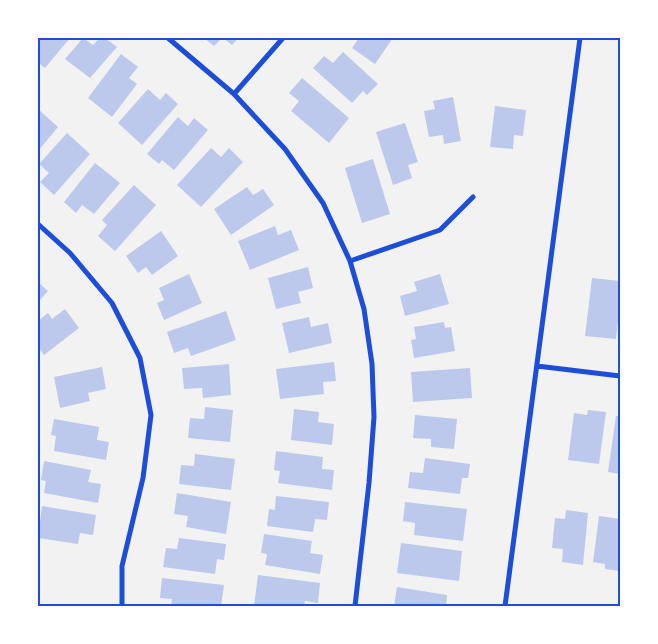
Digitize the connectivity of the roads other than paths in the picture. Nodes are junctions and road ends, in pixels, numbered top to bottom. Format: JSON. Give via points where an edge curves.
{"nodes":[{"id":1,"x":168,"y":38,"type":"edge"},
{"id":2,"x":283,"y":38,"type":"edge"},
{"id":3,"x":580,"y":38,"type":"edge"},
{"id":4,"x":234,"y":94,"type":"junction"},
{"id":5,"x":473,"y":197,"type":"dead end"},
{"id":6,"x":38,"y":224,"type":"edge"},
{"id":7,"x":350,"y":261,"type":"junction"},
{"id":8,"x":537,"y":366,"type":"junction"},
{"id":9,"x":620,"y":376,"type":"edge"},
{"id":10,"x":122,"y":606,"type":"edge"},
{"id":11,"x":355,"y":606,"type":"edge"},
{"id":12,"x":505,"y":606,"type":"edge"}],
"edges":[{"from":1,"to":4,"type":"street"},
{"from":2,"to":4,"type":"street"},
{"from":3,"to":8,"type":"street"},
{"from":4,"to":7,"type":"street","via":[[285,149],[323,203]]},
{"from":5,"to":7,"type":"street","via":[[440,230]]},
{"from":6,"to":10,"type":"street","via":[[70,253],[112,303],[140,358],[152,415],[143,478],[122,566]]},
{"from":7,"to":11,"type":"street","via":[[364,309],[372,364],[374,417],[370,483]]},
{"from":8,"to":9,"type":"street"},
{"from":8,"to":12,"type":"street"}]}
